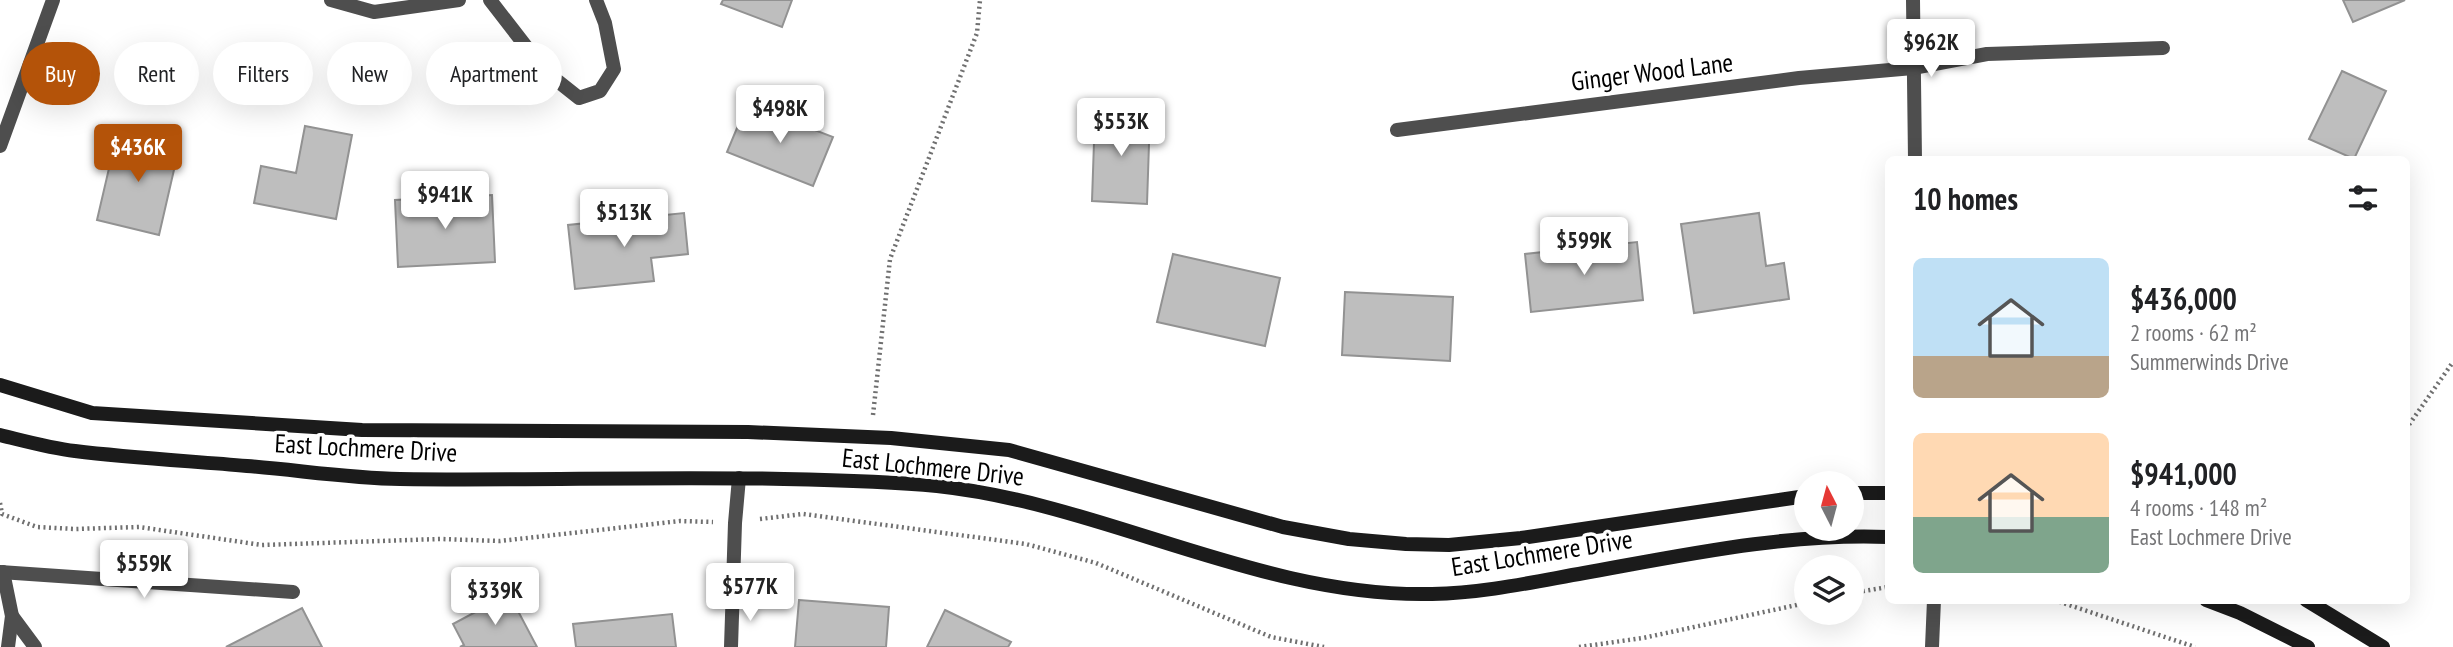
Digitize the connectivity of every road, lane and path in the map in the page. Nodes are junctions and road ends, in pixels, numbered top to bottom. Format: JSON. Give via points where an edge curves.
{"nodes":[{"id":1,"x":53,"y":0,"type":"edge"},
{"id":2,"x":331,"y":0,"type":"edge"},
{"id":3,"x":459,"y":0,"type":"edge"},
{"id":4,"x":490,"y":0,"type":"edge"},
{"id":5,"x":596,"y":0,"type":"edge"},
{"id":6,"x":980,"y":0,"type":"edge"},
{"id":7,"x":1913,"y":0,"type":"edge"},
{"id":8,"x":2163,"y":48,"type":"dead end"},
{"id":9,"x":1913,"y":68,"type":"junction"},
{"id":10,"x":1397,"y":130,"type":"dead end"},
{"id":11,"x":0,"y":146,"type":"edge"},
{"id":12,"x":1915,"y":156,"type":"edge"},
{"id":13,"x":2453,"y":362,"type":"edge"},
{"id":14,"x":0,"y":385,"type":"edge"},
{"id":15,"x":2410,"y":423,"type":"edge"},
{"id":16,"x":0,"y":435,"type":"edge"},
{"id":17,"x":871,"y":437,"type":"junction"},
{"id":18,"x":739,"y":478,"type":"junction"},
{"id":19,"x":1864,"y":493,"type":"edge"},
{"id":20,"x":1885,"y":493,"type":"edge"},
{"id":21,"x":1794,"y":498,"type":"edge"},
{"id":22,"x":0,"y":503,"type":"edge"},
{"id":23,"x":734,"y":523,"type":"junction"},
{"id":24,"x":1885,"y":537,"type":"edge"},
{"id":25,"x":1,"y":572,"type":"edge"},
{"id":26,"x":1885,"y":588,"type":"edge"},
{"id":27,"x":1864,"y":591,"type":"edge"},
{"id":28,"x":293,"y":592,"type":"dead end"},
{"id":29,"x":1934,"y":604,"type":"edge"},
{"id":30,"x":2066,"y":604,"type":"edge"},
{"id":31,"x":2216,"y":604,"type":"edge"},
{"id":32,"x":2313,"y":604,"type":"edge"},
{"id":33,"x":1794,"y":606,"type":"edge"},
{"id":34,"x":12,"y":616,"type":"junction"},
{"id":35,"x":8,"y":647,"type":"edge"},
{"id":36,"x":35,"y":647,"type":"edge"},
{"id":37,"x":731,"y":647,"type":"edge"},
{"id":38,"x":1324,"y":647,"type":"edge"},
{"id":39,"x":1579,"y":647,"type":"edge"},
{"id":40,"x":1932,"y":647,"type":"edge"},
{"id":41,"x":2195,"y":647,"type":"edge"},
{"id":42,"x":2308,"y":647,"type":"edge"},
{"id":43,"x":2383,"y":647,"type":"edge"}],
"edges":[{"from":1,"to":11,"type":"street"},
{"from":2,"to":3,"type":"street","via":[[374,12]]},
{"from":4,"to":5,"type":"street","via":[[545,71],[579,98],[600,91],[614,69]]},
{"from":6,"to":17,"type":"path","via":[[977,33],[890,259]]},
{"from":7,"to":9,"type":"street"},
{"from":8,"to":9,"type":"street","name":"Ginger Wood Lane","via":[[1987,54]]},
{"from":9,"to":10,"type":"street","name":"Ginger Wood Lane"},
{"from":9,"to":12,"type":"street"},
{"from":13,"to":15,"type":"path"},
{"from":14,"to":17,"type":"street","name":"East Lochmere Drive","via":[[92,413],[349,429]]},
{"from":16,"to":18,"type":"street","name":"East Lochmere Drive","via":[[70,451],[395,479]]},
{"from":17,"to":21,"type":"street","name":"East Lochmere Drive","via":[[1009,450],[1283,527],[1349,540],[1406,544],[1521,538]]},
{"from":18,"to":23,"type":"street"},
{"from":18,"to":24,"type":"street","name":"East Lochmere Drive","via":[[870,481],[996,494],[1236,565],[1374,593],[1487,591],[1778,541]]},
{"from":19,"to":20,"type":"street"},
{"from":22,"to":23,"type":"path","via":[[2,514],[37,527],[139,527],[262,545],[440,538],[500,541],[680,521]]},
{"from":23,"to":37,"type":"street"},
{"from":23,"to":38,"type":"path","via":[[803,514],[1026,544],[1096,563],[1271,637]]},
{"from":25,"to":28,"type":"street"},
{"from":25,"to":34,"type":"street"},
{"from":26,"to":27,"type":"path"},
{"from":29,"to":40,"type":"street"},
{"from":30,"to":41,"type":"path"},
{"from":31,"to":42,"type":"street"},
{"from":32,"to":43,"type":"street"},
{"from":33,"to":39,"type":"path","via":[[1643,639]]},
{"from":34,"to":35,"type":"street"},
{"from":34,"to":36,"type":"street"}]}
